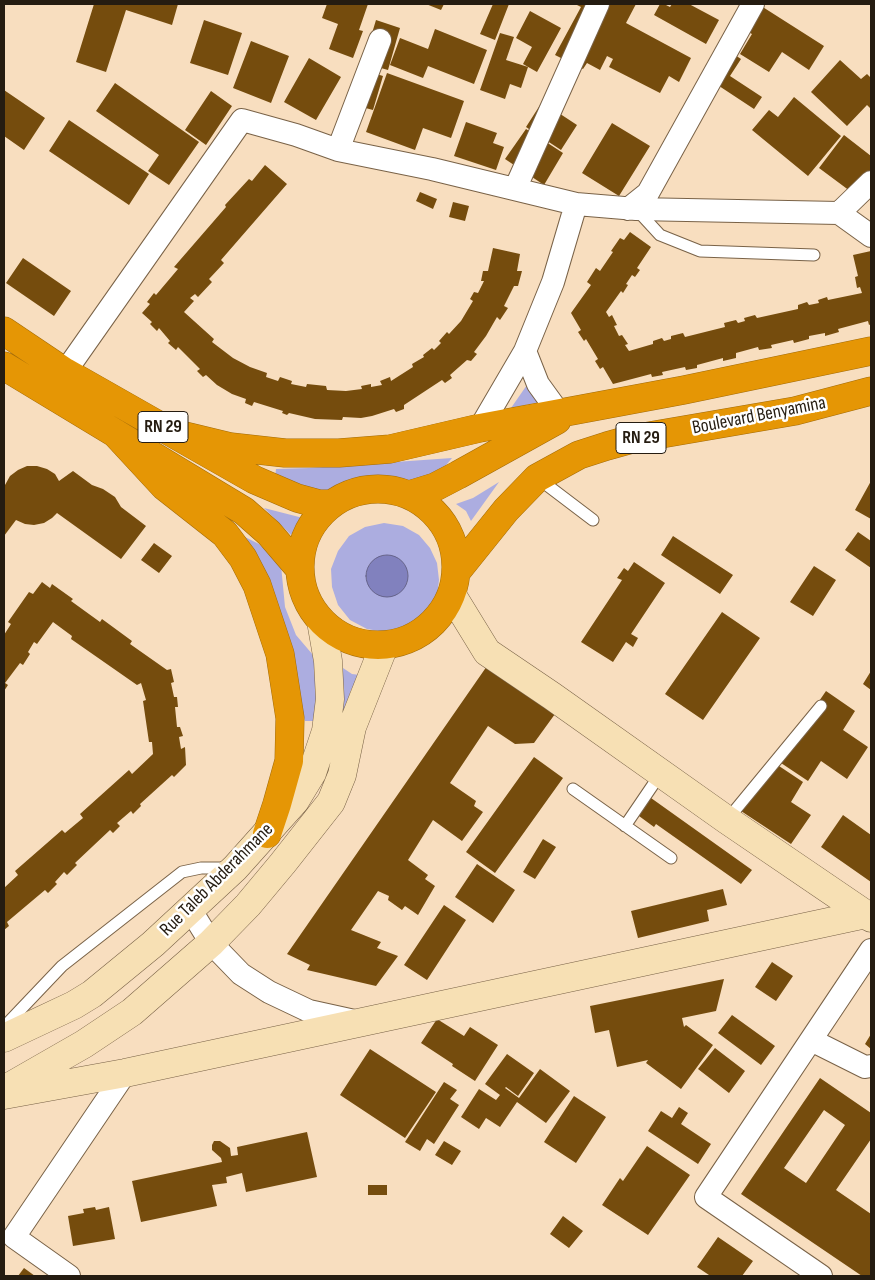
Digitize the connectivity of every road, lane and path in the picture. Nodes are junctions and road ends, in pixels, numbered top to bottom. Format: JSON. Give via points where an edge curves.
{"nodes":[{"id":1,"x":598,"y":4,"type":"edge"},
{"id":2,"x":753,"y":4,"type":"edge"},
{"id":3,"x":380,"y":40,"type":"dead end"},
{"id":4,"x":338,"y":150,"type":"junction"},
{"id":5,"x":871,"y":182,"type":"edge"},
{"id":6,"x":515,"y":189,"type":"junction"},
{"id":7,"x":576,"y":204,"type":"junction"},
{"id":8,"x":632,"y":209,"type":"junction"},
{"id":9,"x":839,"y":213,"type":"junction"},
{"id":10,"x":871,"y":236,"type":"edge"},
{"id":11,"x":814,"y":255,"type":"dead end"},
{"id":12,"x":4,"y":331,"type":"edge"},
{"id":13,"x":526,"y":351,"type":"junction"},
{"id":14,"x":871,"y":351,"type":"edge"},
{"id":15,"x":4,"y":366,"type":"edge"},
{"id":16,"x":65,"y":372,"type":"junction"},
{"id":17,"x":871,"y":391,"type":"edge"},
{"id":18,"x":567,"y":411,"type":"junction"},
{"id":19,"x":480,"y":428,"type":"junction"},
{"id":20,"x":115,"y":433,"type":"junction"},
{"id":21,"x":173,"y":433,"type":"junction"},
{"id":22,"x":537,"y":478,"type":"junction"},
{"id":23,"x":435,"y":487,"type":"junction"},
{"id":24,"x":409,"y":495,"type":"junction"},
{"id":25,"x":331,"y":504,"type":"junction"},
{"id":26,"x":593,"y":520,"type":"dead end"},
{"id":27,"x":299,"y":568,"type":"junction"},
{"id":28,"x":454,"y":583,"type":"junction"},
{"id":29,"x":321,"y":621,"type":"junction"},
{"id":30,"x":384,"y":646,"type":"junction"},
{"id":31,"x":821,"y":706,"type":"dead end"},
{"id":32,"x":661,"y":773,"type":"junction"},
{"id":33,"x":573,"y":789,"type":"dead end"},
{"id":34,"x":728,"y":820,"type":"junction"},
{"id":35,"x":625,"y":826,"type":"junction"},
{"id":36,"x":267,"y":834,"type":"junction"},
{"id":37,"x":671,"y":858,"type":"dead end"},
{"id":38,"x":235,"y":868,"type":"junction"},
{"id":39,"x":190,"y":909,"type":"junction"},
{"id":40,"x":869,"y":916,"type":"edge"},
{"id":41,"x":211,"y":943,"type":"junction"},
{"id":42,"x":871,"y":950,"type":"edge"},
{"id":43,"x":359,"y":1022,"type":"junction"},
{"id":44,"x":4,"y":1027,"type":"edge"},
{"id":45,"x":4,"y":1038,"type":"edge"},
{"id":46,"x":810,"y":1040,"type":"junction"},
{"id":47,"x":871,"y":1066,"type":"edge"},
{"id":48,"x":125,"y":1073,"type":"junction"},
{"id":49,"x":4,"y":1091,"type":"edge"},
{"id":50,"x":4,"y":1095,"type":"edge"},
{"id":51,"x":69,"y":1276,"type":"edge"},
{"id":52,"x":820,"y":1276,"type":"edge"}],
"edges":[{"from":1,"to":6,"type":"street"},
{"from":2,"to":8,"type":"street","via":[[648,193]]},
{"from":3,"to":4,"type":"street"},
{"from":4,"to":6,"type":"street"},
{"from":4,"to":16,"type":"street","via":[[242,120]]},
{"from":5,"to":9,"type":"street"},
{"from":6,"to":7,"type":"street"},
{"from":7,"to":8,"type":"street"},
{"from":7,"to":13,"type":"street","via":[[553,282]]},
{"from":8,"to":9,"type":"street"},
{"from":8,"to":11,"type":"lane","via":[[660,235],[700,251]]},
{"from":9,"to":10,"type":"street"},
{"from":12,"to":16,"type":"highway","number":"RN 29"},
{"from":13,"to":18,"type":"street","via":[[538,384]]},
{"from":13,"to":19,"type":"street"},
{"from":14,"to":18,"type":"highway","number":"RN 29"},
{"from":15,"to":20,"type":"highway","number":"RN 29"},
{"from":16,"to":21,"type":"highway","number":"RN 29"},
{"from":17,"to":22,"type":"highway","name":"Boulevard Benyamina","number":"RN 29","via":[[795,411],[632,439],[579,455]]},
{"from":18,"to":19,"type":"highway"},
{"from":18,"to":23,"type":"highway","number":"RN 29","via":[[484,462]]},
{"from":19,"to":21,"type":"highway","via":[[390,449],[339,454],[230,447]]},
{"from":19,"to":23,"type":"highway"},
{"from":20,"to":27,"type":"highway","number":"RN 29","via":[[244,511],[269,533]]},
{"from":20,"to":36,"type":"highway","via":[[164,486],[225,534],[257,585],[280,654],[290,718],[289,761]]},
{"from":21,"to":25,"type":"highway","number":"RN 29","via":[[276,490],[319,504]]},
{"from":22,"to":26,"type":"lane"},
{"from":22,"to":28,"type":"highway","name":"Boulevard Benyamina","number":"RN 29","via":[[506,510]]},
{"from":23,"to":24,"type":"highway","number":"RN 29"},
{"from":24,"to":25,"type":"highway","via":[[369,489],[349,494]]},
{"from":24,"to":28,"type":"highway","via":[[429,508],[444,526],[454,548]]},
{"from":25,"to":27,"type":"highway","via":[[307,532]]},
{"from":27,"to":29,"type":"highway","via":[[305,597]]},
{"from":28,"to":30,"type":"highway","via":[[441,615],[425,630],[406,641]]},
{"from":28,"to":32,"type":"street","via":[[486,652]]},
{"from":29,"to":30,"type":"highway","via":[[339,636],[361,644]]},
{"from":29,"to":36,"type":"street","name":"Rue Taleb Abderahmane","via":[[330,699],[326,731],[312,773],[295,801]]},
{"from":30,"to":41,"type":"street","name":"Rue Taleb Abderahmane","via":[[352,727],[342,776],[331,802],[283,863]]},
{"from":31,"to":34,"type":"lane"},
{"from":32,"to":34,"type":"street"},
{"from":32,"to":35,"type":"lane"},
{"from":33,"to":35,"type":"lane"},
{"from":34,"to":40,"type":"street"},
{"from":35,"to":37,"type":"lane"},
{"from":36,"to":38,"type":"street","name":"Rue Taleb Abderahmane"},
{"from":38,"to":39,"type":"street","name":"Rue Taleb Abderahmane"},
{"from":38,"to":44,"type":"lane","via":[[182,872],[62,966]]},
{"from":39,"to":41,"type":"street"},
{"from":39,"to":45,"type":"street","name":"Rue Taleb Abderahmane","via":[[92,994]]},
{"from":40,"to":43,"type":"street"},
{"from":41,"to":43,"type":"street","via":[[241,974],[269,992],[309,1011]]},
{"from":41,"to":49,"type":"street","name":"Rue Taleb Abderahmane","via":[[132,1012]]},
{"from":42,"to":46,"type":"street"},
{"from":43,"to":48,"type":"street"},
{"from":46,"to":47,"type":"street","via":[[865,1067]]},
{"from":46,"to":52,"type":"street","via":[[706,1197]]},
{"from":48,"to":50,"type":"street"},
{"from":48,"to":51,"type":"street","via":[[14,1237]]}]}
